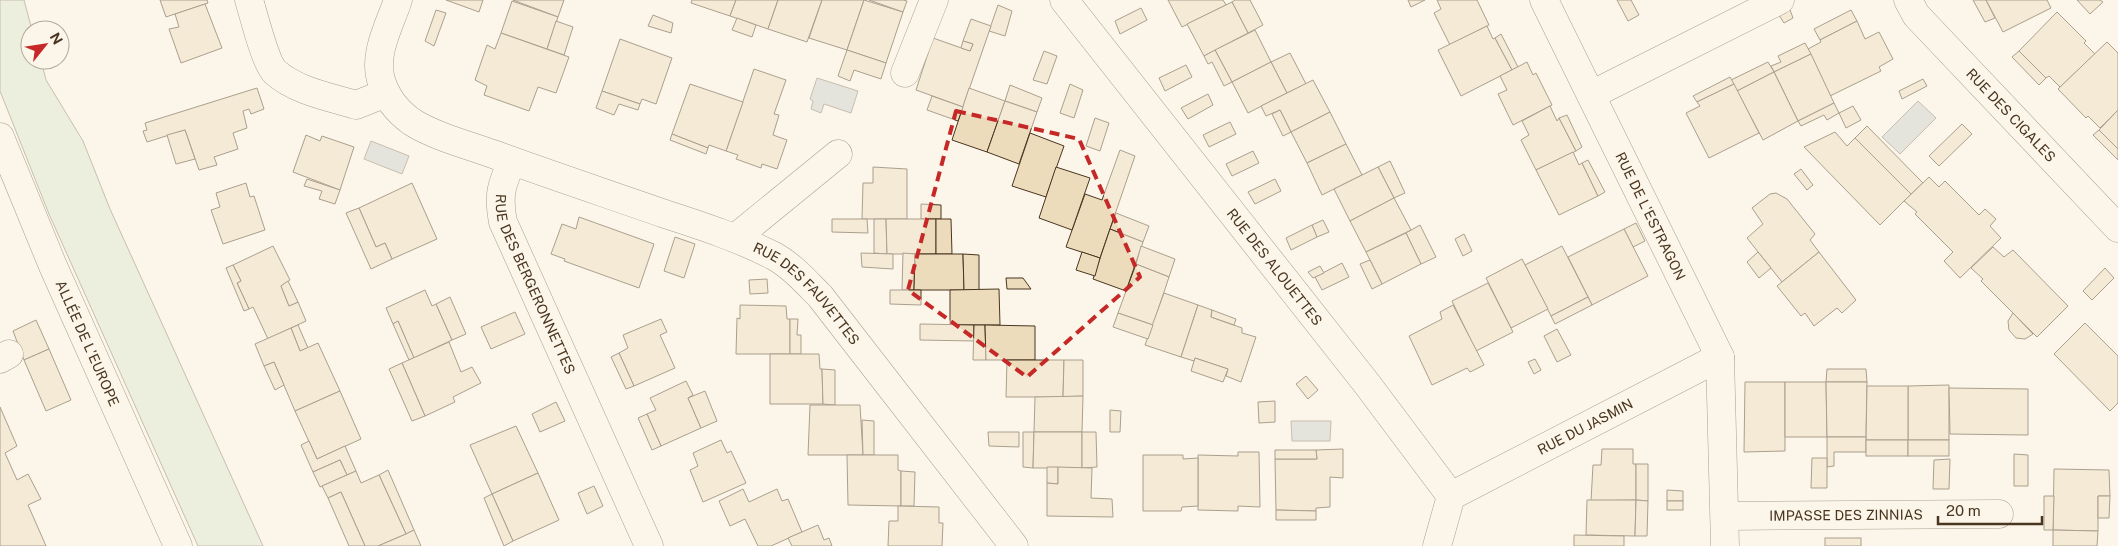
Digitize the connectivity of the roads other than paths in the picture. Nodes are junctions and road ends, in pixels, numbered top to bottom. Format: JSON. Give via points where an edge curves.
{"nodes":[{"id":1,"x":249,"y":0,"type":"edge"},
{"id":2,"x":398,"y":0,"type":"edge"},
{"id":3,"x":934,"y":0,"type":"edge"},
{"id":4,"x":1064,"y":0,"type":"edge"},
{"id":5,"x":1544,"y":0,"type":"edge"},
{"id":6,"x":1780,"y":0,"type":"edge"},
{"id":7,"x":1908,"y":0,"type":"edge"},
{"id":8,"x":905,"y":72,"type":"dead end"},
{"id":9,"x":386,"y":92,"type":"junction"},
{"id":10,"x":1591,"y":95,"type":"junction"},
{"id":11,"x":0,"y":137,"type":"edge"},
{"id":12,"x":838,"y":154,"type":"dead end"},
{"id":13,"x":512,"y":161,"type":"junction"},
{"id":14,"x":2118,"y":228,"type":"edge"},
{"id":15,"x":735,"y":238,"type":"junction"},
{"id":16,"x":1720,"y":357,"type":"junction"},
{"id":17,"x":1451,"y":496,"type":"junction"},
{"id":18,"x":1999,"y":514,"type":"dead end"},
{"id":19,"x":1725,"y":516,"type":"junction"},
{"id":20,"x":178,"y":546,"type":"edge"},
{"id":21,"x":649,"y":546,"type":"edge"},
{"id":22,"x":1014,"y":546,"type":"edge"},
{"id":23,"x":1437,"y":546,"type":"edge"},
{"id":24,"x":1725,"y":546,"type":"edge"}],
"edges":[{"from":1,"to":9,"type":"street","via":[[274,71],[297,86],[356,106]]},
{"from":2,"to":9,"type":"street","via":[[379,64]]},
{"from":3,"to":8,"type":"street"},
{"from":4,"to":17,"type":"street","name":"RUE DES ALOUETTES","via":[[1367,384]]},
{"from":5,"to":10,"type":"street","name":"RUE DE L'ESTRAGON"},
{"from":6,"to":10,"type":"street"},
{"from":7,"to":14,"type":"street","name":"RUE DES CIGALES","via":[[1916,15]]},
{"from":9,"to":13,"type":"street","via":[[393,104],[414,123]]},
{"from":10,"to":16,"type":"street","name":"RUE DE L'ESTRAGON"},
{"from":11,"to":20,"type":"street","name":"ALLÉE DE L'EUROPE","via":[[53,266]]},
{"from":12,"to":15,"type":"street"},
{"from":13,"to":15,"type":"street","name":"RUE DES FAUVETTES"},
{"from":13,"to":21,"type":"street","name":"RUE DES BERGERONNETTES","via":[[499,200],[502,222]]},
{"from":15,"to":22,"type":"street","name":"RUE DES FAUVETTES","via":[[776,257],[799,274],[820,296]]},
{"from":16,"to":17,"type":"street","name":"RUE DU JASMIN"},
{"from":16,"to":19,"type":"street","name":"RUE DE L'ESTRAGON"},
{"from":17,"to":23,"type":"street"},
{"from":18,"to":19,"type":"street","name":"IMPASSE DES ZINNIAS"},
{"from":19,"to":24,"type":"street","name":"RUE DE L'ESTRAGON"}]}
